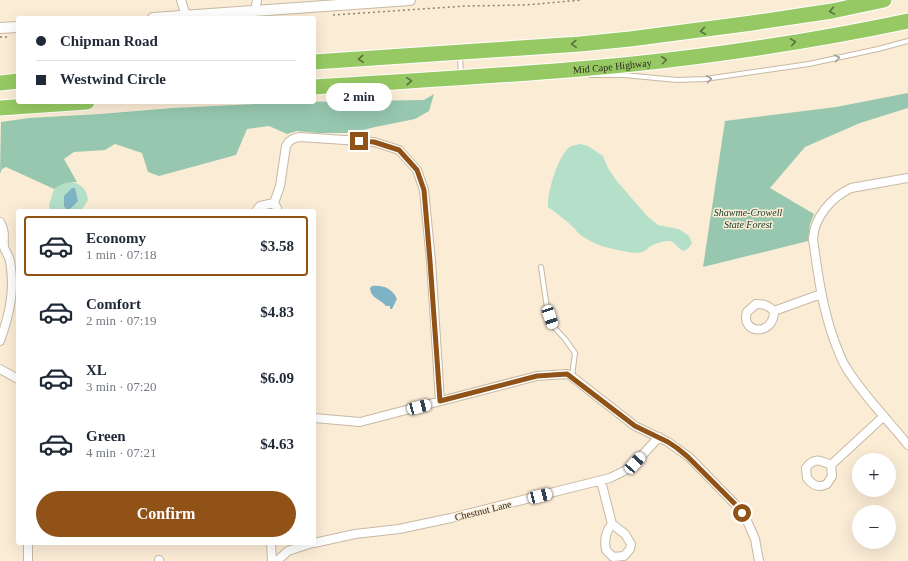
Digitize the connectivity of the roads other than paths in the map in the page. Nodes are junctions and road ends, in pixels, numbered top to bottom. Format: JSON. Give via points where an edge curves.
{"nodes":[{"id":1,"x":181,"y":0,"type":"edge"},
{"id":2,"x":257,"y":0,"type":"edge"},
{"id":3,"x":410,"y":0,"type":"edge"},
{"id":4,"x":884,"y":0,"type":"edge"},
{"id":5,"x":255,"y":11,"type":"junction"},
{"id":6,"x":186,"y":16,"type":"joint"},
{"id":7,"x":908,"y":21,"type":"edge"},
{"id":8,"x":16,"y":27,"type":"edge"},
{"id":9,"x":0,"y":28,"type":"edge"},
{"id":10,"x":908,"y":41,"type":"edge"},
{"id":11,"x":460,"y":52,"type":"junction"},
{"id":12,"x":316,"y":62,"type":"edge"},
{"id":13,"x":516,"y":74,"type":"junction"},
{"id":14,"x":564,"y":75,"type":"dead end"},
{"id":15,"x":586,"y":75,"type":"dead end"},
{"id":16,"x":461,"y":77,"type":"junction"},
{"id":17,"x":16,"y":81,"type":"edge"},
{"id":18,"x":0,"y":83,"type":"edge"},
{"id":19,"x":316,"y":87,"type":"edge"},
{"id":20,"x":58,"y":104,"type":"edge"},
{"id":21,"x":0,"y":108,"type":"edge"},
{"id":22,"x":908,"y":178,"type":"edge"},
{"id":23,"x":275,"y":207,"type":"edge"},
{"id":24,"x":258,"y":209,"type":"edge"},
{"id":25,"x":0,"y":222,"type":"edge"},
{"id":26,"x":2,"y":246,"type":"edge"},
{"id":27,"x":541,"y":267,"type":"dead end"},
{"id":28,"x":821,"y":294,"type":"junction"},
{"id":29,"x":774,"y":311,"type":"dead end"},
{"id":30,"x":0,"y":341,"type":"edge"},
{"id":31,"x":0,"y":369,"type":"edge"},
{"id":32,"x":572,"y":376,"type":"junction"},
{"id":33,"x":16,"y":378,"type":"edge"},
{"id":34,"x":440,"y":401,"type":"junction"},
{"id":35,"x":884,"y":416,"type":"junction"},
{"id":36,"x":316,"y":418,"type":"edge"},
{"id":37,"x":659,"y":437,"type":"junction"},
{"id":38,"x":908,"y":445,"type":"edge"},
{"id":39,"x":831,"y":465,"type":"dead end"},
{"id":40,"x":601,"y":481,"type":"junction"},
{"id":41,"x":612,"y":524,"type":"dead end"},
{"id":42,"x":316,"y":542,"type":"edge"},
{"id":43,"x":28,"y":545,"type":"edge"},
{"id":44,"x":271,"y":545,"type":"edge"},
{"id":45,"x":307,"y":545,"type":"edge"},
{"id":46,"x":28,"y":561,"type":"edge"},
{"id":47,"x":272,"y":561,"type":"edge"},
{"id":48,"x":277,"y":561,"type":"edge"},
{"id":49,"x":759,"y":561,"type":"edge"}],
"edges":[{"from":1,"to":6,"type":"street"},
{"from":2,"to":5,"type":"street"},
{"from":3,"to":5,"type":"street"},
{"from":4,"to":11,"type":"highway","one_way":true,"via":[[832,11],[702,31],[587,43]]},
{"from":5,"to":6,"type":"street"},
{"from":13,"to":7,"type":"highway","name":"Mid Cape Highway","one_way":true,"via":[[726,53]]},
{"from":8,"to":9,"type":"street"},
{"from":15,"to":10,"type":"lane","one_way":true,"via":[[705,79],[809,64]]},
{"from":11,"to":12,"type":"highway","one_way":true},
{"from":11,"to":16,"type":"lane"},
{"from":13,"to":14,"type":"lane"},
{"from":13,"to":16,"type":"highway","name":"Mid Cape Highway"},
{"from":19,"to":16,"type":"highway","name":"Mid Cape Highway","one_way":true},
{"from":17,"to":18,"type":"highway"},
{"from":20,"to":21,"type":"highway"},
{"from":22,"to":28,"type":"street","via":[[852,188],[827,206],[817,221],[813,239]]},
{"from":23,"to":24,"type":"street","via":[[260,206]]},
{"from":23,"to":34,"type":"street","via":[[286,146],[293,138],[300,136],[374,142],[399,150],[417,170],[424,190]]},
{"from":25,"to":26,"type":"street","via":[[5,236]]},
{"from":26,"to":30,"type":"street","via":[[10,258],[12,290],[10,309]]},
{"from":27,"to":32,"type":"lane","via":[[552,325],[575,353]]},
{"from":28,"to":29,"type":"street"},
{"from":28,"to":35,"type":"street","via":[[828,324],[846,367]]},
{"from":31,"to":33,"type":"street"},
{"from":32,"to":34,"type":"street","via":[[537,376]]},
{"from":32,"to":37,"type":"street","via":[[635,426]]},
{"from":34,"to":36,"type":"street","via":[[360,422]]},
{"from":35,"to":38,"type":"street"},
{"from":35,"to":39,"type":"street"},
{"from":37,"to":40,"type":"street","name":"Chestnut Lane","via":[[635,463]]},
{"from":37,"to":49,"type":"street","via":[[688,457],[735,504],[755,539]]},
{"from":40,"to":41,"type":"street"},
{"from":40,"to":42,"type":"street","name":"Chestnut Lane","via":[[451,518]]},
{"from":43,"to":46,"type":"street"},
{"from":44,"to":47,"type":"street"},
{"from":45,"to":48,"type":"street","name":"Chestnut Lane","via":[[288,551]]}]}
